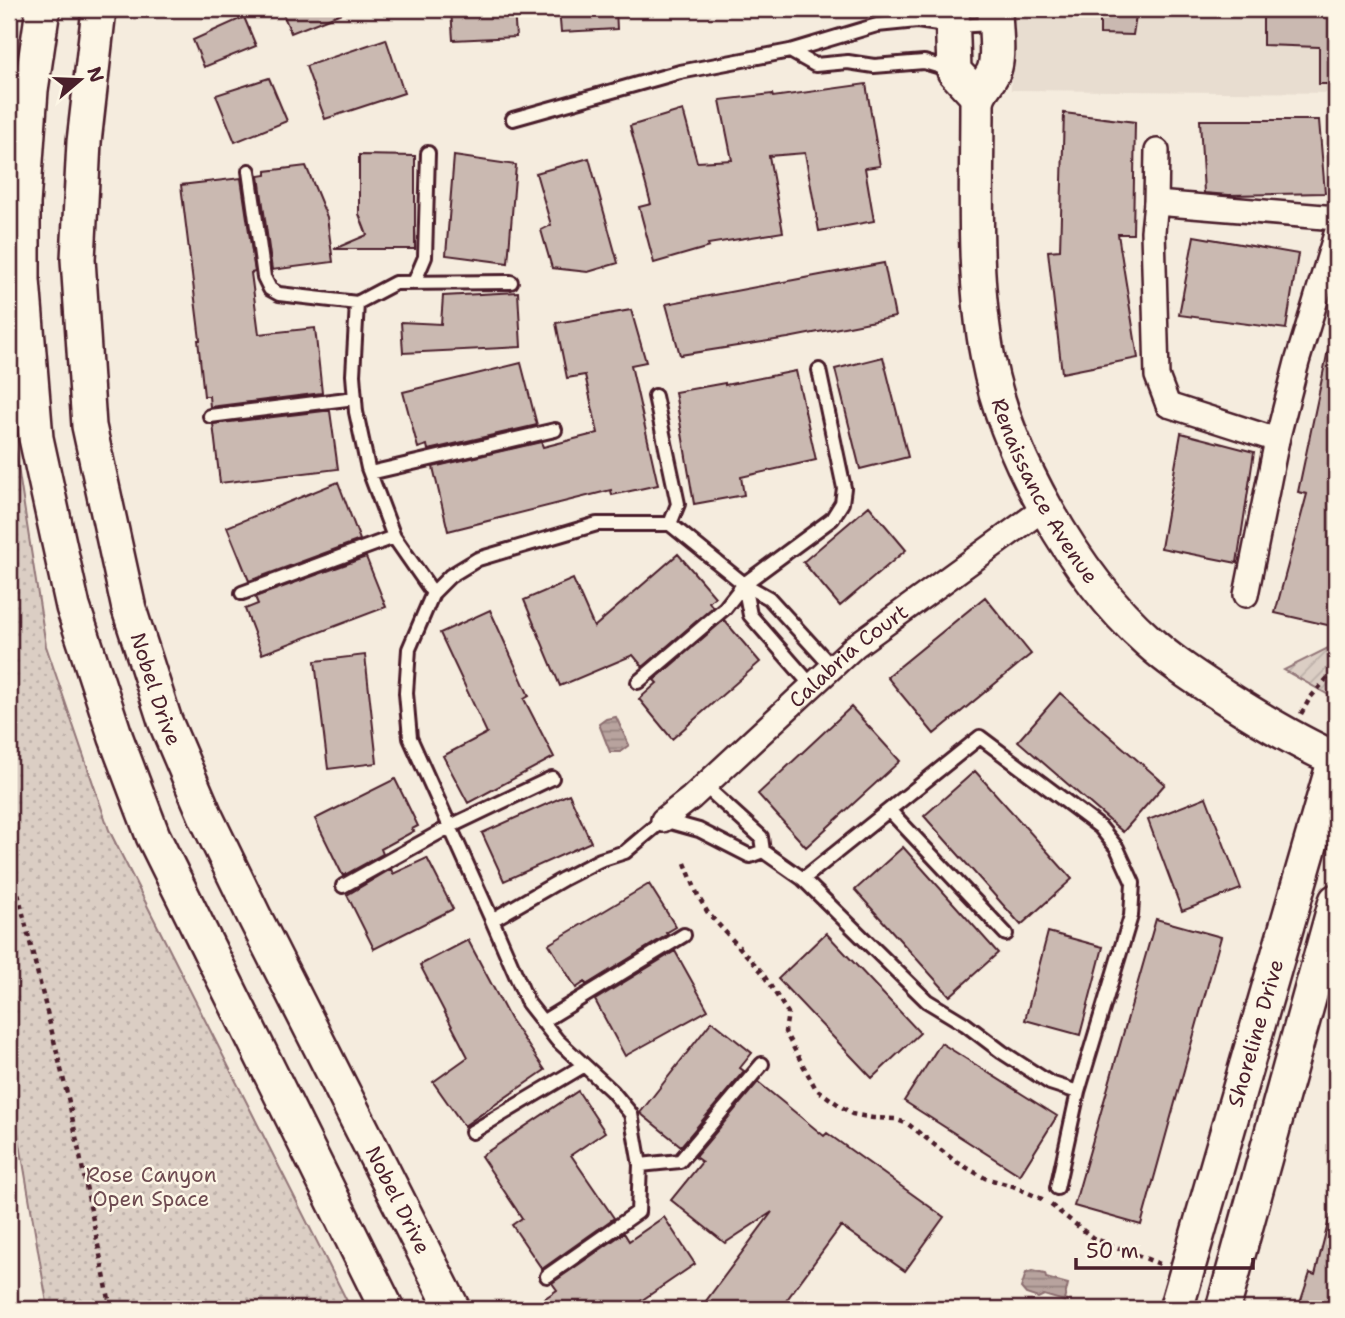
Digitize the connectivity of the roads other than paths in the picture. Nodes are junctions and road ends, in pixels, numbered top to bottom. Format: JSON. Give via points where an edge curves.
{"nodes":[{"id":1,"x":43,"y":9,"type":"edge"},
{"id":2,"x":99,"y":9,"type":"edge"},
{"id":3,"x":995,"y":16,"type":"edge"},
{"id":4,"x":953,"y":18,"type":"edge"},
{"id":5,"x":790,"y":51,"type":"junction"},
{"id":6,"x":975,"y":75,"type":"junction"},
{"id":7,"x":513,"y":119,"type":"dead end"},
{"id":8,"x":1157,"y":151,"type":"dead end"},
{"id":9,"x":429,"y":153,"type":"dead end"},
{"id":10,"x":249,"y":171,"type":"dead end"},
{"id":11,"x":1156,"y":204,"type":"junction"},
{"id":12,"x":1336,"y":218,"type":"edge"},
{"id":13,"x":1336,"y":234,"type":"edge"},
{"id":14,"x":511,"y":282,"type":"dead end"},
{"id":15,"x":414,"y":283,"type":"junction"},
{"id":16,"x":357,"y":303,"type":"junction"},
{"id":17,"x":819,"y":370,"type":"dead end"},
{"id":18,"x":655,"y":396,"type":"dead end"},
{"id":19,"x":355,"y":398,"type":"junction"},
{"id":20,"x":210,"y":416,"type":"dead end"},
{"id":21,"x":555,"y":430,"type":"dead end"},
{"id":22,"x":1277,"y":440,"type":"junction"},
{"id":23,"x":370,"y":473,"type":"junction"},
{"id":24,"x":1046,"y":507,"type":"junction"},
{"id":25,"x":670,"y":524,"type":"junction"},
{"id":26,"x":394,"y":537,"type":"junction"},
{"id":27,"x":744,"y":584,"type":"junction"},
{"id":28,"x":242,"y":593,"type":"dead end"},
{"id":29,"x":433,"y":593,"type":"junction"},
{"id":30,"x":1246,"y":595,"type":"dead end"},
{"id":31,"x":832,"y":667,"type":"junction"},
{"id":32,"x":638,"y":682,"type":"dead end"},
{"id":33,"x":812,"y":686,"type":"junction"},
{"id":34,"x":1336,"y":759,"type":"edge"},
{"id":35,"x":552,"y":778,"type":"dead end"},
{"id":36,"x":705,"y":786,"type":"junction"},
{"id":37,"x":889,"y":810,"type":"junction"},
{"id":38,"x":663,"y":820,"type":"junction"},
{"id":39,"x":452,"y":827,"type":"junction"},
{"id":40,"x":762,"y":851,"type":"junction"},
{"id":41,"x":803,"y":879,"type":"junction"},
{"id":42,"x":343,"y":886,"type":"dead end"},
{"id":43,"x":1336,"y":901,"type":"edge"},
{"id":44,"x":492,"y":920,"type":"junction"},
{"id":45,"x":1006,"y":934,"type":"dead end"},
{"id":46,"x":684,"y":935,"type":"dead end"},
{"id":47,"x":542,"y":1022,"type":"junction"},
{"id":48,"x":762,"y":1064,"type":"dead end"},
{"id":49,"x":583,"y":1066,"type":"junction"},
{"id":50,"x":1078,"y":1092,"type":"junction"},
{"id":51,"x":472,"y":1132,"type":"dead end"},
{"id":52,"x":640,"y":1165,"type":"junction"},
{"id":53,"x":1057,"y":1188,"type":"dead end"},
{"id":54,"x":547,"y":1276,"type":"dead end"},
{"id":55,"x":387,"y":1309,"type":"edge"},
{"id":56,"x":453,"y":1309,"type":"edge"},
{"id":57,"x":1176,"y":1309,"type":"edge"},
{"id":58,"x":1223,"y":1309,"type":"edge"}],
"edges":[{"from":1,"to":55,"type":"main road","via":[[31,90],[23,280],[36,438],[72,607],[153,836]]},
{"from":2,"to":56,"type":"main road","name":"Nobel Drive","via":[[84,142],[78,259],[89,426],[130,609],[166,721],[206,817]]},
{"from":3,"to":4,"type":"lane"},
{"from":3,"to":6,"type":"main road","name":"Renaissance Avenue"},
{"from":4,"to":5,"type":"lane","via":[[877,26]]},
{"from":4,"to":6,"type":"main road","name":"Renaissance Avenue"},
{"from":5,"to":6,"type":"lane","via":[[816,65],[924,62]]},
{"from":5,"to":7,"type":"lane","via":[[680,72]]},
{"from":6,"to":24,"type":"main road","name":"Renaissance Avenue","via":[[979,284],[988,358],[1000,408]]},
{"from":8,"to":11,"type":"street"},
{"from":9,"to":15,"type":"lane","via":[[425,257]]},
{"from":10,"to":16,"type":"lane","via":[[264,277],[270,289],[279,294]]},
{"from":11,"to":12,"type":"street"},
{"from":11,"to":22,"type":"street","via":[[1157,376],[1162,410]]},
{"from":13,"to":22,"type":"street"},
{"from":14,"to":15,"type":"lane"},
{"from":15,"to":16,"type":"lane","via":[[396,283]]},
{"from":16,"to":19,"type":"lane"},
{"from":17,"to":27,"type":"lane","via":[[844,488],[842,503],[832,519]]},
{"from":18,"to":25,"type":"lane","via":[[678,504]]},
{"from":19,"to":20,"type":"lane"},
{"from":19,"to":23,"type":"lane"},
{"from":21,"to":23,"type":"lane"},
{"from":22,"to":30,"type":"street"},
{"from":23,"to":26,"type":"lane"},
{"from":24,"to":31,"type":"street","name":"Calabria Court"},
{"from":24,"to":34,"type":"main road","name":"Renaissance Avenue","via":[[1084,570],[1147,641],[1187,673],[1289,737]]},
{"from":25,"to":27,"type":"lane"},
{"from":25,"to":29,"type":"lane","via":[[597,524],[478,559]]},
{"from":26,"to":28,"type":"lane"},
{"from":26,"to":29,"type":"lane"},
{"from":27,"to":31,"type":"lane","via":[[769,598]]},
{"from":27,"to":32,"type":"lane","via":[[725,608]]},
{"from":27,"to":33,"type":"lane","via":[[750,615]]},
{"from":29,"to":39,"type":"lane","via":[[409,649],[406,693],[410,738]]},
{"from":31,"to":33,"type":"street","name":"Calabria Court"},
{"from":33,"to":36,"type":"street","name":"Calabria Court"},
{"from":34,"to":57,"type":"main road","name":"Shoreline Drive"},
{"from":35,"to":39,"type":"lane"},
{"from":36,"to":38,"type":"street","name":"Calabria Court"},
{"from":36,"to":40,"type":"lane","via":[[761,837]]},
{"from":37,"to":41,"type":"lane"},
{"from":37,"to":45,"type":"lane"},
{"from":37,"to":50,"type":"lane","via":[[980,737],[1100,827],[1117,848],[1133,883],[1131,916]]},
{"from":38,"to":40,"type":"lane","via":[[699,830],[750,856]]},
{"from":38,"to":44,"type":"lane","via":[[625,852],[600,860]]},
{"from":39,"to":42,"type":"lane"},
{"from":39,"to":44,"type":"lane"},
{"from":40,"to":41,"type":"lane"},
{"from":41,"to":50,"type":"lane","via":[[927,1001],[1050,1083]]},
{"from":43,"to":58,"type":"main road","name":"Shoreline Drive"},
{"from":44,"to":47,"type":"lane","via":[[528,1003]]},
{"from":46,"to":47,"type":"lane"},
{"from":47,"to":49,"type":"lane"},
{"from":48,"to":52,"type":"lane","via":[[680,1161]]},
{"from":49,"to":51,"type":"lane"},
{"from":49,"to":52,"type":"lane","via":[[631,1114]]},
{"from":50,"to":53,"type":"lane"},
{"from":52,"to":54,"type":"lane","via":[[638,1212]]}]}
